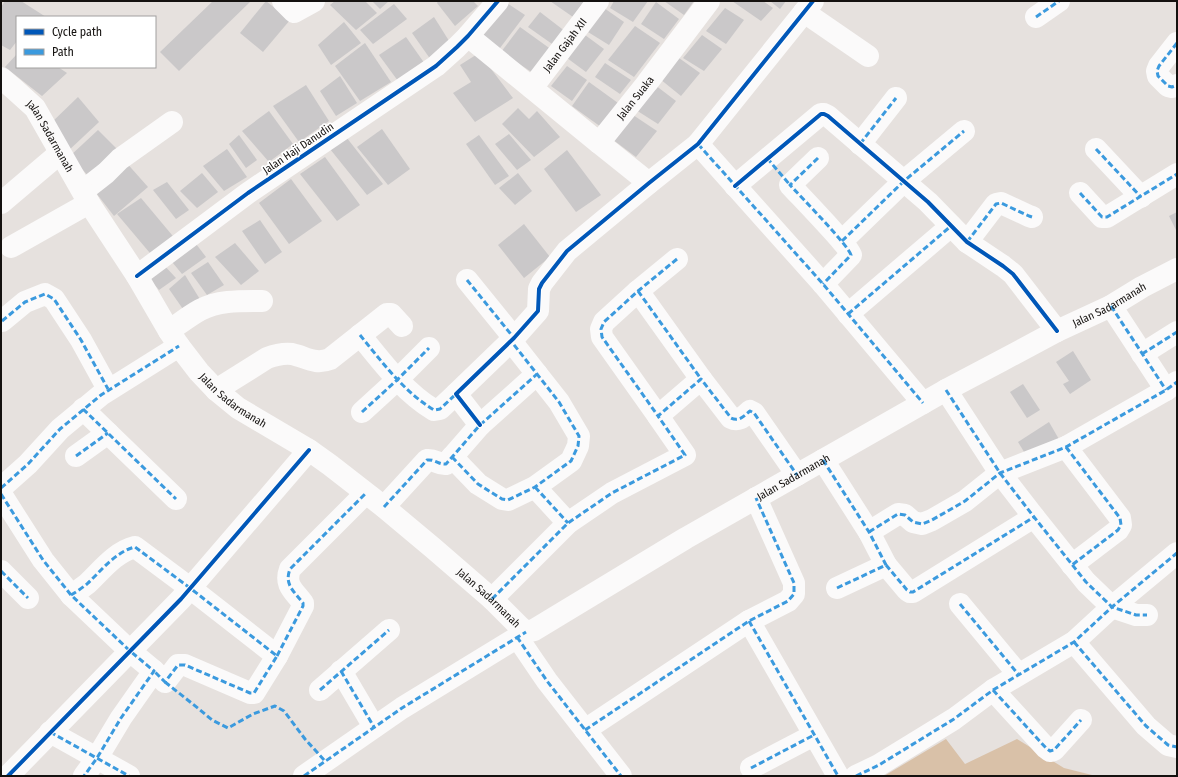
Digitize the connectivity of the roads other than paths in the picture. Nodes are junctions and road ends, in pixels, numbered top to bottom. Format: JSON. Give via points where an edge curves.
{"nodes":[{"id":1,"x":282,"y":1,"type":"edge"},
{"id":2,"x":314,"y":1,"type":"edge"},
{"id":3,"x":498,"y":1,"type":"edge"},
{"id":4,"x":598,"y":1,"type":"edge"},
{"id":5,"x":709,"y":1,"type":"edge"},
{"id":6,"x":1059,"y":1,"type":"edge"},
{"id":7,"x":809,"y":6,"type":"edge"},
{"id":8,"x":1036,"y":17,"type":"dead end"},
{"id":9,"x":468,"y":36,"type":"junction"},
{"id":10,"x":1177,"y":43,"type":"edge"},
{"id":11,"x":868,"y":56,"type":"dead end"},
{"id":12,"x":1,"y":78,"type":"edge"},
{"id":13,"x":1177,"y":85,"type":"edge"},
{"id":14,"x":532,"y":88,"type":"junction"},
{"id":15,"x":896,"y":98,"type":"dead end"},
{"id":16,"x":172,"y":122,"type":"dead end"},
{"id":17,"x":964,"y":131,"type":"dead end"},
{"id":18,"x":599,"y":143,"type":"junction"},
{"id":19,"x":698,"y":144,"type":"junction"},
{"id":20,"x":860,"y":144,"type":"junction"},
{"id":21,"x":1096,"y":149,"type":"dead end"},
{"id":22,"x":60,"y":153,"type":"junction"},
{"id":23,"x":767,"y":158,"type":"junction"},
{"id":24,"x":818,"y":158,"type":"dead end"},
{"id":25,"x":1177,"y":174,"type":"edge"},
{"id":26,"x":904,"y":181,"type":"junction"},
{"id":27,"x":649,"y":183,"type":"junction"},
{"id":28,"x":790,"y":185,"type":"junction"},
{"id":29,"x":735,"y":186,"type":"junction"},
{"id":30,"x":1080,"y":193,"type":"dead end"},
{"id":31,"x":86,"y":197,"type":"junction"},
{"id":32,"x":1141,"y":197,"type":"junction"},
{"id":33,"x":1,"y":204,"type":"edge"},
{"id":34,"x":1032,"y":217,"type":"dead end"},
{"id":35,"x":951,"y":226,"type":"junction"},
{"id":36,"x":842,"y":241,"type":"junction"},
{"id":37,"x":967,"y":242,"type":"junction"},
{"id":38,"x":11,"y":247,"type":"dead end"},
{"id":39,"x":676,"y":259,"type":"dead end"},
{"id":40,"x":1177,"y":269,"type":"edge"},
{"id":41,"x":137,"y":276,"type":"junction"},
{"id":42,"x":467,"y":280,"type":"dead end"},
{"id":43,"x":823,"y":284,"type":"junction"},
{"id":44,"x":638,"y":291,"type":"junction"},
{"id":45,"x":262,"y":301,"type":"dead end"},
{"id":46,"x":1110,"y":306,"type":"junction"},
{"id":47,"x":848,"y":314,"type":"junction"},
{"id":48,"x":2,"y":321,"type":"dead end"},
{"id":49,"x":402,"y":326,"type":"dead end"},
{"id":50,"x":1057,"y":331,"type":"junction"},
{"id":51,"x":1177,"y":332,"type":"edge"},
{"id":52,"x":360,"y":335,"type":"junction"},
{"id":53,"x":174,"y":338,"type":"junction"},
{"id":54,"x":513,"y":340,"type":"junction"},
{"id":55,"x":429,"y":348,"type":"dead end"},
{"id":56,"x":1142,"y":354,"type":"junction"},
{"id":57,"x":537,"y":374,"type":"junction"},
{"id":58,"x":397,"y":380,"type":"junction"},
{"id":59,"x":701,"y":380,"type":"junction"},
{"id":60,"x":1171,"y":386,"type":"edge"},
{"id":61,"x":108,"y":389,"type":"junction"},
{"id":62,"x":216,"y":390,"type":"junction"},
{"id":63,"x":946,"y":390,"type":"junction"},
{"id":64,"x":456,"y":394,"type":"junction"},
{"id":65,"x":923,"y":403,"type":"junction"},
{"id":66,"x":83,"y":409,"type":"junction"},
{"id":67,"x":362,"y":412,"type":"dead end"},
{"id":68,"x":658,"y":416,"type":"junction"},
{"id":69,"x":480,"y":425,"type":"junction"},
{"id":70,"x":108,"y":434,"type":"junction"},
{"id":71,"x":1066,"y":446,"type":"junction"},
{"id":72,"x":309,"y":450,"type":"junction"},
{"id":73,"x":76,"y":456,"type":"dead end"},
{"id":74,"x":452,"y":457,"type":"junction"},
{"id":75,"x":823,"y":460,"type":"junction"},
{"id":76,"x":1000,"y":472,"type":"junction"},
{"id":77,"x":797,"y":475,"type":"junction"},
{"id":78,"x":535,"y":487,"type":"junction"},
{"id":79,"x":1,"y":488,"type":"edge"},
{"id":80,"x":1,"y":494,"type":"edge"},
{"id":81,"x":365,"y":494,"type":"junction"},
{"id":82,"x":756,"y":498,"type":"junction"},
{"id":83,"x":176,"y":499,"type":"dead end"},
{"id":84,"x":384,"y":508,"type":"junction"},
{"id":85,"x":1034,"y":517,"type":"junction"},
{"id":86,"x":568,"y":523,"type":"junction"},
{"id":87,"x":868,"y":532,"type":"junction"},
{"id":88,"x":1177,"y":553,"type":"edge"},
{"id":89,"x":886,"y":564,"type":"junction"},
{"id":90,"x":1072,"y":565,"type":"junction"},
{"id":91,"x":1,"y":571,"type":"edge"},
{"id":92,"x":190,"y":588,"type":"junction"},
{"id":93,"x":837,"y":588,"type":"dead end"},
{"id":94,"x":71,"y":595,"type":"junction"},
{"id":95,"x":28,"y":598,"type":"dead end"},
{"id":96,"x":492,"y":599,"type":"junction"},
{"id":97,"x":960,"y":604,"type":"dead end"},
{"id":98,"x":1112,"y":607,"type":"junction"},
{"id":99,"x":1147,"y":615,"type":"dead end"},
{"id":100,"x":749,"y":621,"type":"junction"},
{"id":101,"x":389,"y":630,"type":"dead end"},
{"id":102,"x":522,"y":634,"type":"junction"},
{"id":103,"x":1074,"y":642,"type":"junction"},
{"id":104,"x":130,"y":651,"type":"junction"},
{"id":105,"x":277,"y":656,"type":"junction"},
{"id":106,"x":154,"y":671,"type":"junction"},
{"id":107,"x":341,"y":671,"type":"junction"},
{"id":108,"x":1018,"y":674,"type":"junction"},
{"id":109,"x":320,"y":690,"type":"dead end"},
{"id":110,"x":993,"y":690,"type":"junction"},
{"id":111,"x":1081,"y":720,"type":"dead end"},
{"id":112,"x":374,"y":727,"type":"junction"},
{"id":113,"x":585,"y":730,"type":"junction"},
{"id":114,"x":50,"y":732,"type":"junction"},
{"id":115,"x":814,"y":735,"type":"junction"},
{"id":116,"x":1177,"y":747,"type":"edge"},
{"id":117,"x":97,"y":758,"type":"junction"},
{"id":118,"x":751,"y":768,"type":"dead end"},
{"id":119,"x":620,"y":775,"type":"edge"},
{"id":120,"x":8,"y":776,"type":"edge"},
{"id":121,"x":84,"y":776,"type":"edge"},
{"id":122,"x":129,"y":776,"type":"edge"},
{"id":123,"x":304,"y":776,"type":"edge"},
{"id":124,"x":838,"y":776,"type":"edge"},
{"id":125,"x":856,"y":776,"type":"edge"}],
"edges":[{"from":1,"to":2,"type":"street","via":[[294,12]]},
{"from":3,"to":9,"type":"street","name":"Jalan Haji Danudin"},
{"from":4,"to":14,"type":"street","name":"Jalan Gajah XII"},
{"from":5,"to":18,"type":"street","name":"Jalan Suaka"},
{"from":6,"to":8,"type":"street"},
{"from":7,"to":11,"type":"street"},
{"from":7,"to":19,"type":"street"},
{"from":9,"to":14,"type":"street"},
{"from":9,"to":41,"type":"street","name":"Jalan Haji Danudin","via":[[436,66],[248,193]]},
{"from":10,"to":13,"type":"street","via":[[1157,71],[1158,76],[1168,86]]},
{"from":12,"to":22,"type":"street","name":"Jalan Sadarmanah","via":[[35,108]]},
{"from":14,"to":18,"type":"street"},
{"from":15,"to":20,"type":"street"},
{"from":16,"to":31,"type":"street","via":[[120,159]]},
{"from":17,"to":26,"type":"street"},
{"from":18,"to":27,"type":"street"},
{"from":19,"to":27,"type":"street"},
{"from":19,"to":29,"type":"street"},
{"from":20,"to":23,"type":"street","via":[[828,116],[821,114]]},
{"from":20,"to":26,"type":"street"},
{"from":21,"to":32,"type":"street"},
{"from":22,"to":31,"type":"street","name":"Jalan Sadarmanah"},
{"from":22,"to":33,"type":"street"},
{"from":23,"to":28,"type":"street"},
{"from":23,"to":29,"type":"street"},
{"from":24,"to":28,"type":"street"},
{"from":25,"to":32,"type":"street"},
{"from":26,"to":35,"type":"street"},
{"from":26,"to":36,"type":"street"},
{"from":27,"to":54,"type":"street","via":[[567,251],[539,289],[538,311]]},
{"from":28,"to":36,"type":"street"},
{"from":29,"to":43,"type":"street"},
{"from":30,"to":32,"type":"street","via":[[1105,218]]},
{"from":31,"to":38,"type":"street"},
{"from":31,"to":41,"type":"street","name":"Jalan Sadarmanah"},
{"from":34,"to":37,"type":"street","via":[[998,203]]},
{"from":35,"to":37,"type":"street"},
{"from":35,"to":47,"type":"street"},
{"from":36,"to":43,"type":"street","via":[[851,255]]},
{"from":37,"to":50,"type":"street","via":[[1013,274]]},
{"from":39,"to":44,"type":"street"},
{"from":40,"to":46,"type":"street","name":"Jalan Sadarmanah"},
{"from":41,"to":53,"type":"street","name":"Jalan Sadarmanah"},
{"from":42,"to":54,"type":"street"},
{"from":43,"to":47,"type":"street"},
{"from":44,"to":59,"type":"street"},
{"from":44,"to":68,"type":"street","via":[[604,322],[601,329],[602,337]]},
{"from":45,"to":53,"type":"street","via":[[237,300],[207,307],[200,310]]},
{"from":46,"to":50,"type":"street","name":"Jalan Sadarmanah"},
{"from":46,"to":56,"type":"street"},
{"from":47,"to":65,"type":"street"},
{"from":48,"to":61,"type":"street","via":[[25,302],[45,294],[54,299],[81,340]]},
{"from":49,"to":52,"type":"street","via":[[387,314]]},
{"from":50,"to":63,"type":"street","name":"Jalan Sadarmanah"},
{"from":51,"to":56,"type":"street"},
{"from":52,"to":58,"type":"street"},
{"from":52,"to":62,"type":"street","via":[[330,359],[322,362],[292,354],[275,354]]},
{"from":53,"to":61,"type":"street"},
{"from":53,"to":62,"type":"street","name":"Jalan Sadarmanah"},
{"from":54,"to":57,"type":"street"},
{"from":54,"to":64,"type":"street"},
{"from":55,"to":58,"type":"street"},
{"from":56,"to":60,"type":"street"},
{"from":57,"to":69,"type":"street"},
{"from":57,"to":78,"type":"street","via":[[559,402],[579,436],[578,446],[571,461]]},
{"from":58,"to":64,"type":"street","via":[[434,410],[440,409]]},
{"from":58,"to":67,"type":"street"},
{"from":59,"to":68,"type":"street"},
{"from":59,"to":77,"type":"street","via":[[734,420],[750,411],[754,412]]},
{"from":60,"to":71,"type":"street"},
{"from":61,"to":66,"type":"street"},
{"from":62,"to":72,"type":"street","name":"Jalan Sadarmanah","via":[[238,408]]},
{"from":63,"to":65,"type":"street","name":"Jalan Sadarmanah"},
{"from":63,"to":76,"type":"street"},
{"from":64,"to":69,"type":"street"},
{"from":65,"to":75,"type":"street","name":"Jalan Sadarmanah"},
{"from":66,"to":70,"type":"street"},
{"from":66,"to":79,"type":"street"},
{"from":68,"to":86,"type":"street","via":[[685,455],[612,493]]},
{"from":69,"to":74,"type":"street"},
{"from":70,"to":73,"type":"street"},
{"from":70,"to":83,"type":"street"},
{"from":71,"to":76,"type":"street"},
{"from":71,"to":90,"type":"street","via":[[1120,518],[1118,530]]},
{"from":72,"to":81,"type":"street","name":"Jalan Sadarmanah"},
{"from":72,"to":92,"type":"street"},
{"from":74,"to":78,"type":"street","via":[[478,484],[502,499],[508,500]]},
{"from":74,"to":84,"type":"street","via":[[442,465],[427,460]]},
{"from":75,"to":77,"type":"street","name":"Jalan Sadarmanah"},
{"from":75,"to":87,"type":"street"},
{"from":76,"to":85,"type":"street"},
{"from":76,"to":87,"type":"street","via":[[965,501],[932,520],[922,524],[898,514]]},
{"from":77,"to":82,"type":"street","name":"Jalan Sadarmanah"},
{"from":78,"to":86,"type":"street"},
{"from":80,"to":94,"type":"street","via":[[43,560]]},
{"from":81,"to":84,"type":"street","name":"Jalan Sadarmanah"},
{"from":81,"to":105,"type":"street","via":[[290,569],[287,576],[288,584],[303,606]]},
{"from":82,"to":100,"type":"street","via":[[794,583],[794,594],[788,601]]},
{"from":82,"to":102,"type":"street","name":"Jalan Sadarmanah","via":[[534,630]]},
{"from":84,"to":96,"type":"street","name":"Jalan Sadarmanah"},
{"from":85,"to":89,"type":"street","via":[[913,592],[907,590]]},
{"from":85,"to":90,"type":"street"},
{"from":86,"to":96,"type":"street"},
{"from":87,"to":89,"type":"street"},
{"from":88,"to":98,"type":"street"},
{"from":89,"to":93,"type":"street"},
{"from":90,"to":98,"type":"street"},
{"from":91,"to":95,"type":"street"},
{"from":92,"to":94,"type":"street","via":[[134,547],[120,553],[85,586]]},
{"from":92,"to":104,"type":"street"},
{"from":92,"to":105,"type":"street"},
{"from":94,"to":104,"type":"street"},
{"from":96,"to":102,"type":"street","name":"Jalan Sadarmanah","via":[[520,627]]},
{"from":97,"to":108,"type":"street"},
{"from":98,"to":99,"type":"street","via":[[1136,615]]},
{"from":98,"to":103,"type":"street"},
{"from":100,"to":113,"type":"street"},
{"from":100,"to":115,"type":"street"},
{"from":101,"to":107,"type":"street"},
{"from":102,"to":112,"type":"street"},
{"from":102,"to":113,"type":"street","via":[[547,681]]},
{"from":103,"to":108,"type":"street"},
{"from":103,"to":116,"type":"street","via":[[1146,726],[1168,745]]},
{"from":104,"to":106,"type":"street"},
{"from":104,"to":114,"type":"street"},
{"from":105,"to":106,"type":"street","via":[[254,693],[185,665],[178,665],[165,682]]},
{"from":106,"to":117,"type":"street"},
{"from":107,"to":109,"type":"street"},
{"from":107,"to":112,"type":"street"},
{"from":108,"to":110,"type":"street"},
{"from":110,"to":111,"type":"street","via":[[1050,751],[1054,750]]},
{"from":110,"to":125,"type":"street","via":[[954,719],[879,766]]},
{"from":112,"to":123,"type":"street"},
{"from":113,"to":119,"type":"street"},
{"from":114,"to":117,"type":"street"},
{"from":114,"to":120,"type":"street"},
{"from":115,"to":118,"type":"street"},
{"from":115,"to":124,"type":"street"},
{"from":117,"to":121,"type":"street"},
{"from":117,"to":122,"type":"street"}]}
